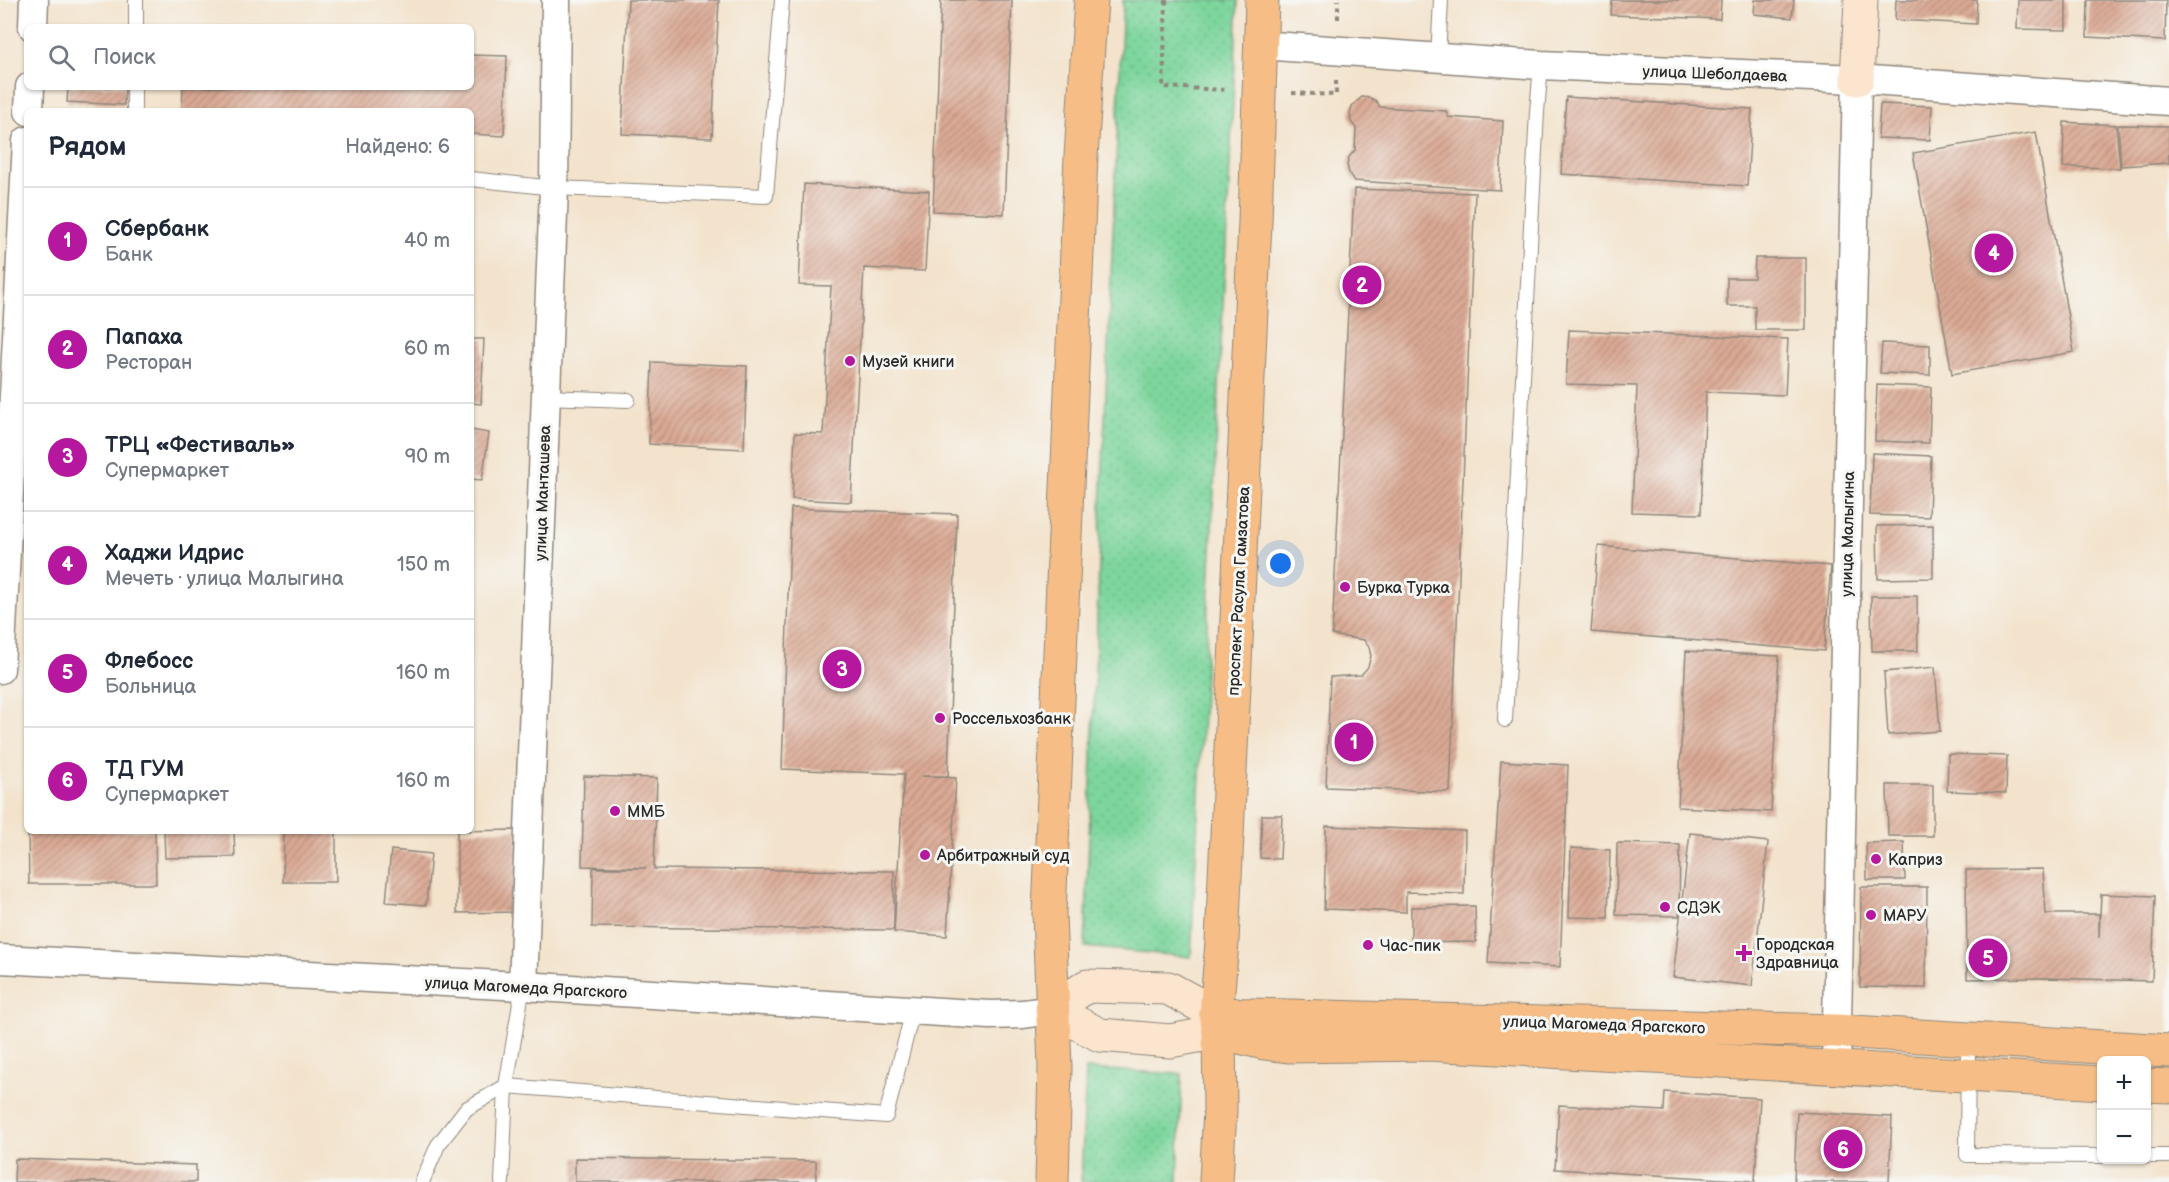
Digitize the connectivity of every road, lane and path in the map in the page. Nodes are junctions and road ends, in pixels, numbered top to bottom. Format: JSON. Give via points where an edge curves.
{"nodes":[{"id":1,"x":34,"y":0,"type":"edge"},
{"id":2,"x":136,"y":0,"type":"edge"},
{"id":3,"x":556,"y":0,"type":"edge"},
{"id":4,"x":782,"y":0,"type":"edge"},
{"id":5,"x":1091,"y":0,"type":"edge"},
{"id":6,"x":1166,"y":0,"type":"edge"},
{"id":7,"x":1262,"y":0,"type":"edge"},
{"id":8,"x":1441,"y":0,"type":"edge"},
{"id":9,"x":1861,"y":0,"type":"edge"},
{"id":10,"x":33,"y":24,"type":"edge"},
{"id":11,"x":136,"y":24,"type":"edge"},
{"id":12,"x":1260,"y":45,"type":"junction"},
{"id":13,"x":1438,"y":58,"type":"junction"},
{"id":14,"x":1541,"y":65,"type":"junction"},
{"id":15,"x":1857,"y":79,"type":"junction"},
{"id":16,"x":30,"y":90,"type":"edge"},
{"id":17,"x":134,"y":90,"type":"edge"},
{"id":18,"x":1259,"y":92,"type":"junction"},
{"id":19,"x":1336,"y":95,"type":"dead end"},
{"id":20,"x":2169,"y":101,"type":"edge"},
{"id":21,"x":28,"y":108,"type":"edge"},
{"id":22,"x":134,"y":108,"type":"edge"},
{"id":23,"x":474,"y":179,"type":"edge"},
{"id":24,"x":554,"y":188,"type":"junction"},
{"id":25,"x":24,"y":200,"type":"edge"},
{"id":26,"x":545,"y":397,"type":"junction"},
{"id":27,"x":628,"y":400,"type":"dead end"},
{"id":28,"x":0,"y":669,"type":"edge"},
{"id":29,"x":1505,"y":720,"type":"dead end"},
{"id":30,"x":0,"y":959,"type":"edge"},
{"id":31,"x":524,"y":986,"type":"junction"},
{"id":32,"x":913,"y":1010,"type":"junction"},
{"id":33,"x":1052,"y":1010,"type":"junction"},
{"id":34,"x":1217,"y":1023,"type":"junction"},
{"id":35,"x":1836,"y":1030,"type":"junction"},
{"id":36,"x":1968,"y":1038,"type":"junction"},
{"id":37,"x":2169,"y":1051,"type":"edge"},
{"id":38,"x":1836,"y":1069,"type":"junction"},
{"id":39,"x":1968,"y":1077,"type":"junction"},
{"id":40,"x":2097,"y":1083,"type":"edge"},
{"id":41,"x":2151,"y":1085,"type":"edge"},
{"id":42,"x":506,"y":1086,"type":"junction"},
{"id":43,"x":2169,"y":1086,"type":"edge"},
{"id":44,"x":2097,"y":1156,"type":"edge"},
{"id":45,"x":2151,"y":1156,"type":"edge"},
{"id":46,"x":2169,"y":1156,"type":"edge"},
{"id":47,"x":422,"y":1182,"type":"edge"},
{"id":48,"x":502,"y":1182,"type":"edge"},
{"id":49,"x":1052,"y":1182,"type":"edge"},
{"id":50,"x":1216,"y":1182,"type":"edge"}],
"edges":[{"from":1,"to":10,"type":"street"},
{"from":2,"to":11,"type":"lane"},
{"from":3,"to":24,"type":"street","name":"улица Манташева"},
{"from":4,"to":24,"type":"lane","via":[[766,196]]},
{"from":5,"to":33,"type":"main road","via":[[1049,914]]},
{"from":6,"to":18,"type":"path","via":[[1163,87]]},
{"from":7,"to":12,"type":"main road","name":"проспект Расула Гамзатова"},
{"from":8,"to":13,"type":"lane"},
{"from":9,"to":15,"type":"main road","name":"улица Малыгина"},
{"from":12,"to":13,"type":"street","name":"улица Шеболдаева"},
{"from":12,"to":18,"type":"main road","name":"проспект Расула Гамзатова"},
{"from":13,"to":14,"type":"street","name":"улица Шеболдаева"},
{"from":14,"to":15,"type":"street","name":"улица Шеболдаева"},
{"from":14,"to":29,"type":"lane"},
{"from":15,"to":20,"type":"street","name":"улица Шеболдаева"},
{"from":15,"to":35,"type":"street","name":"улица Малыгина"},
{"from":16,"to":21,"type":"street"},
{"from":17,"to":22,"type":"lane"},
{"from":18,"to":19,"type":"path"},
{"from":18,"to":34,"type":"main road","name":"проспект Расула Гамзатова"},
{"from":23,"to":24,"type":"lane"},
{"from":24,"to":26,"type":"street","name":"улица Манташева"},
{"from":25,"to":28,"type":"street"},
{"from":26,"to":27,"type":"lane"},
{"from":26,"to":31,"type":"street","name":"улица Манташева"},
{"from":30,"to":31,"type":"street","name":"улица Магомеда Ярагского"},
{"from":31,"to":32,"type":"street","name":"улица Магомеда Ярагского"},
{"from":31,"to":42,"type":"lane"},
{"from":32,"to":33,"type":"street","name":"улица Магомеда Ярагского","via":[[990,1015]]},
{"from":32,"to":42,"type":"lane","via":[[886,1116]]},
{"from":33,"to":34,"type":"main road","name":"улица Магомеда Ярагского","via":[[1100,1035],[1170,1041]]},
{"from":33,"to":34,"type":"main road","name":"улица Магомеда Ярагского","via":[[1087,986],[1168,988]]},
{"from":33,"to":49,"type":"main road"},
{"from":34,"to":35,"type":"main road","name":"улица Магомеда Ярагского"},
{"from":34,"to":38,"type":"main road","name":"улица Магомеда Ярагского","via":[[1264,1043],[1288,1046],[1428,1044]]},
{"from":34,"to":50,"type":"main road","name":"проспект Расула Гамзатова","via":[[1220,1110]]},
{"from":35,"to":36,"type":"main road","name":"улица Магомеда Ярагского"},
{"from":35,"to":38,"type":"street","name":"улица Малыгина"},
{"from":36,"to":37,"type":"main road","name":"улица Магомеда Ярагского"},
{"from":36,"to":39,"type":"lane"},
{"from":38,"to":39,"type":"main road","name":"улица Магомеда Ярагского"},
{"from":39,"to":40,"type":"main road","name":"улица Магомеда Ярагского"},
{"from":39,"to":44,"type":"lane","via":[[1967,1155]]},
{"from":41,"to":43,"type":"main road"},
{"from":42,"to":47,"type":"lane","via":[[466,1109],[438,1145]]},
{"from":42,"to":48,"type":"lane"},
{"from":45,"to":46,"type":"lane"}]}
